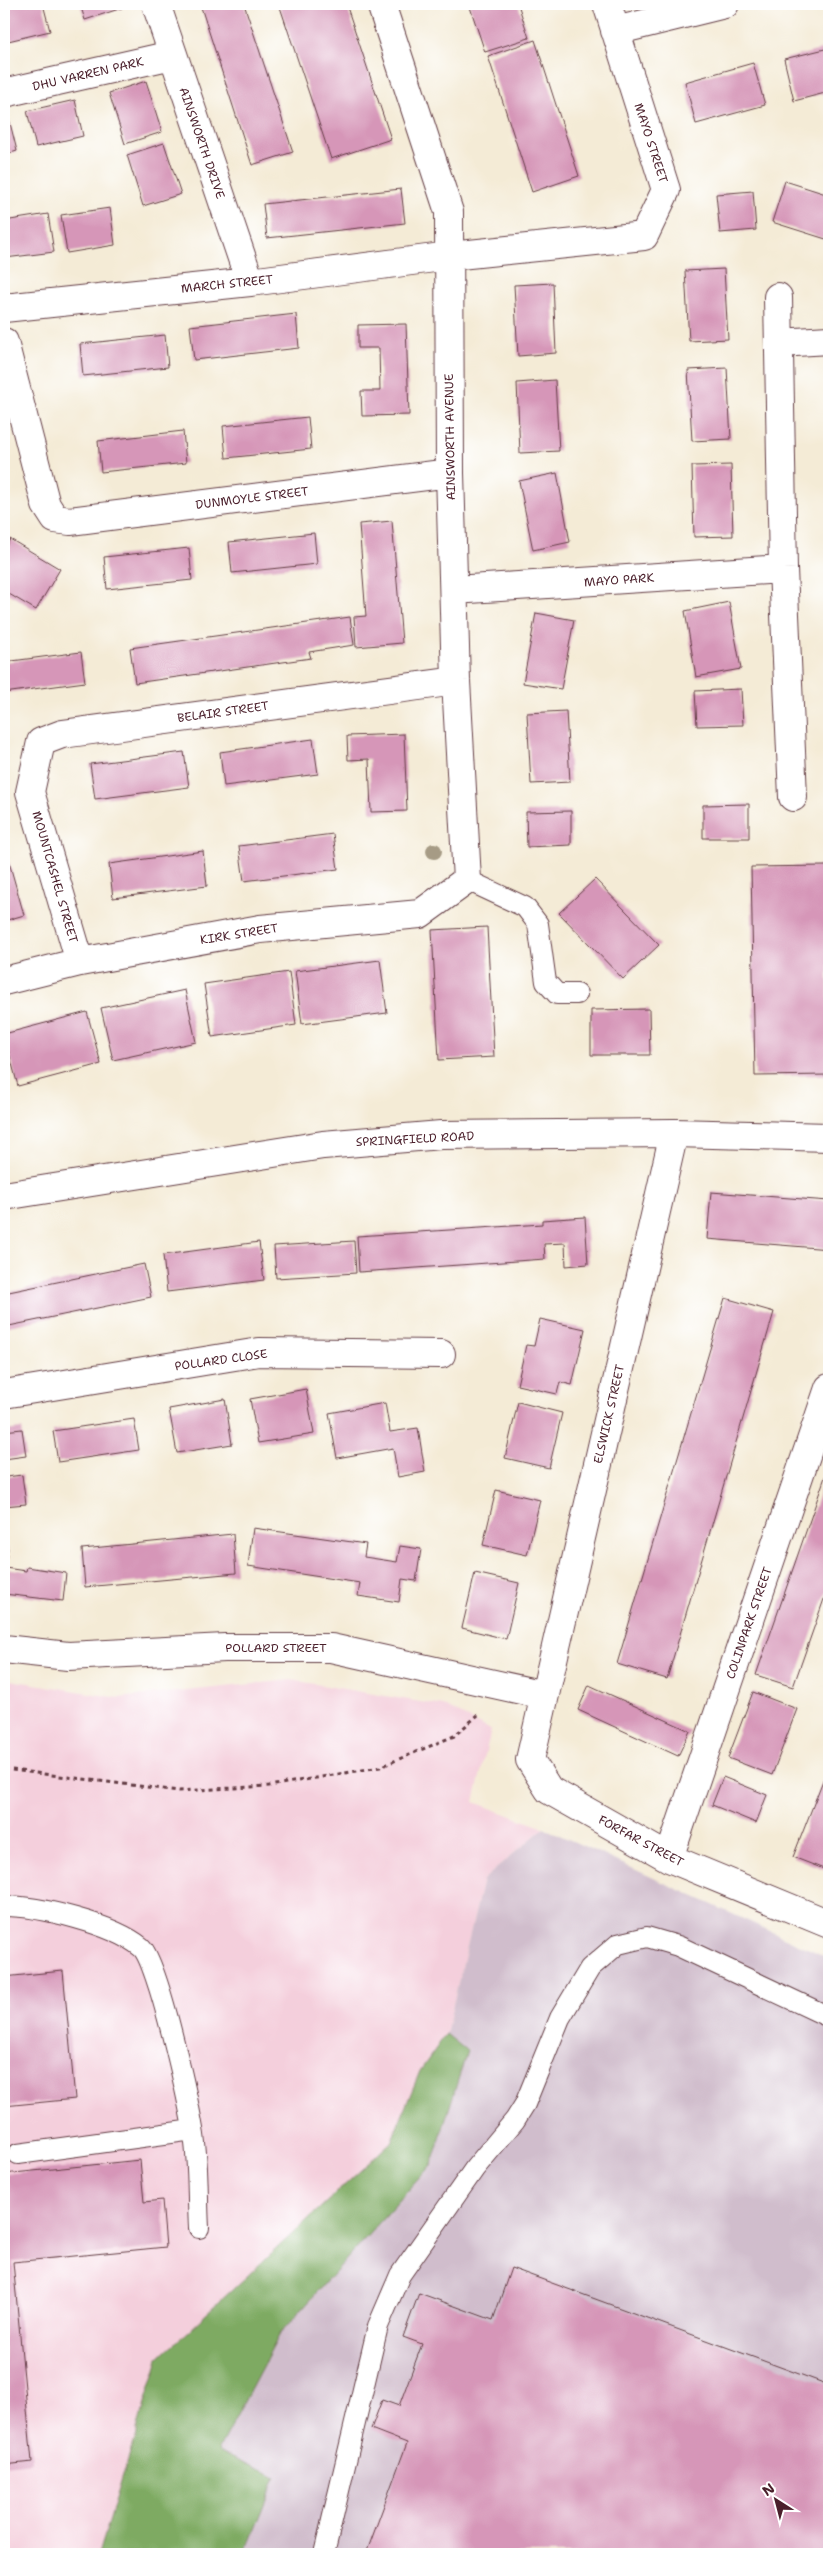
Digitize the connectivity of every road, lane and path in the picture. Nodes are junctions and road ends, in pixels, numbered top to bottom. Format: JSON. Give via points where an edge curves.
{"nodes":[{"id":1,"x":156,"y":4,"type":"edge"},
{"id":2,"x":381,"y":4,"type":"edge"},
{"id":3,"x":607,"y":4,"type":"edge"},
{"id":4,"x":725,"y":4,"type":"edge"},
{"id":5,"x":615,"y":31,"type":"junction"},
{"id":6,"x":172,"y":55,"type":"junction"},
{"id":7,"x":4,"y":94,"type":"edge"},
{"id":8,"x":450,"y":256,"type":"junction"},
{"id":9,"x":250,"y":282,"type":"junction"},
{"id":10,"x":778,"y":297,"type":"dead end"},
{"id":11,"x":4,"y":308,"type":"edge"},
{"id":12,"x":829,"y":340,"type":"edge"},
{"id":13,"x":4,"y":342,"type":"edge"},
{"id":14,"x":779,"y":343,"type":"junction"},
{"id":15,"x":450,"y":473,"type":"junction"},
{"id":16,"x":783,"y":569,"type":"junction"},
{"id":17,"x":454,"y":590,"type":"junction"},
{"id":18,"x":456,"y":681,"type":"junction"},
{"id":19,"x":30,"y":792,"type":"joint"},
{"id":20,"x":792,"y":797,"type":"dead end"},
{"id":21,"x":467,"y":880,"type":"junction"},
{"id":22,"x":80,"y":962,"type":"junction"},
{"id":23,"x":4,"y":981,"type":"edge"},
{"id":24,"x":577,"y":994,"type":"dead end"},
{"id":25,"x":674,"y":1133,"type":"junction"},
{"id":26,"x":829,"y":1137,"type":"edge"},
{"id":27,"x":4,"y":1196,"type":"edge"},
{"id":28,"x":441,"y":1354,"type":"dead end"},
{"id":29,"x":829,"y":1388,"type":"edge"},
{"id":30,"x":4,"y":1394,"type":"edge"},
{"id":31,"x":4,"y":1649,"type":"edge"},
{"id":32,"x":510,"y":1688,"type":"junction"},
{"id":33,"x":544,"y":1695,"type":"junction"},
{"id":34,"x":4,"y":1769,"type":"edge"},
{"id":35,"x":668,"y":1858,"type":"junction"},
{"id":36,"x":4,"y":1906,"type":"edge"},
{"id":37,"x":829,"y":1924,"type":"edge"},
{"id":38,"x":829,"y":2018,"type":"edge"},
{"id":39,"x":193,"y":2130,"type":"junction"},
{"id":40,"x":18,"y":2154,"type":"dead end"},
{"id":41,"x":199,"y":2228,"type":"dead end"},
{"id":42,"x":324,"y":2554,"type":"edge"}],
"edges":[{"from":1,"to":6,"type":"street","name":"AINSWORTH DRIVE"},
{"from":2,"to":8,"type":"street","name":"AINSWORTH AVENUE","via":[[449,212]]},
{"from":3,"to":5,"type":"street","name":"MAYO STREET"},
{"from":4,"to":5,"type":"street"},
{"from":5,"to":8,"type":"street","name":"MAYO STREET","via":[[666,190],[644,236]]},
{"from":6,"to":7,"type":"street","name":"DHU VARREN PARK"},
{"from":6,"to":9,"type":"street","name":"AINSWORTH DRIVE"},
{"from":8,"to":9,"type":"street","name":"MARCH STREET"},
{"from":8,"to":15,"type":"street","name":"AINSWORTH AVENUE"},
{"from":9,"to":11,"type":"street","name":"MARCH STREET"},
{"from":10,"to":14,"type":"street"},
{"from":12,"to":14,"type":"street"},
{"from":13,"to":15,"type":"street","name":"DUNMOYLE STREET","via":[[46,505],[55,520],[80,520]]},
{"from":14,"to":16,"type":"street"},
{"from":15,"to":17,"type":"street","name":"AINSWORTH AVENUE"},
{"from":16,"to":17,"type":"street","name":"MAYO PARK"},
{"from":16,"to":20,"type":"street"},
{"from":17,"to":18,"type":"street","name":"AINSWORTH AVENUE"},
{"from":18,"to":19,"type":"street","name":"BELAIR STREET","via":[[62,734],[41,742]]},
{"from":18,"to":21,"type":"street","name":"AINSWORTH AVENUE"},
{"from":19,"to":22,"type":"street","name":"MOUNTCASHEL STREET"},
{"from":21,"to":22,"type":"street","name":"KIRK STREET","via":[[420,914],[260,929]]},
{"from":21,"to":24,"type":"lane","via":[[525,907],[538,924],[546,982],[557,994]]},
{"from":22,"to":23,"type":"street","name":"KIRK STREET"},
{"from":25,"to":26,"type":"street","name":"SPRINGFIELD ROAD"},
{"from":25,"to":27,"type":"street","name":"SPRINGFIELD ROAD","via":[[441,1135],[323,1145]]},
{"from":25,"to":33,"type":"street","name":"ELSWICK STREET"},
{"from":28,"to":30,"type":"street","name":"POLLARD CLOSE","via":[[259,1352]]},
{"from":29,"to":35,"type":"street","name":"COLINPARK STREET"},
{"from":31,"to":32,"type":"street","name":"POLLARD STREET","via":[[68,1656],[225,1648],[330,1648]]},
{"from":32,"to":33,"type":"street","name":"POLLARD STREET"},
{"from":32,"to":34,"type":"path","via":[[454,1736],[380,1767],[269,1786],[179,1791]]},
{"from":33,"to":35,"type":"street","name":"FORFAR STREET","via":[[530,1760],[549,1790]]},
{"from":35,"to":37,"type":"street","name":"FORFAR STREET"},
{"from":36,"to":39,"type":"lane","via":[[27,1906],[111,1929],[142,1947],[158,1982]]},
{"from":38,"to":42,"type":"lane","via":[[678,1946],[647,1937],[618,1944],[590,1968],[560,2018],[535,2082],[515,2120],[475,2168],[400,2275],[378,2326]]},
{"from":39,"to":40,"type":"lane"},
{"from":39,"to":41,"type":"lane"}]}
